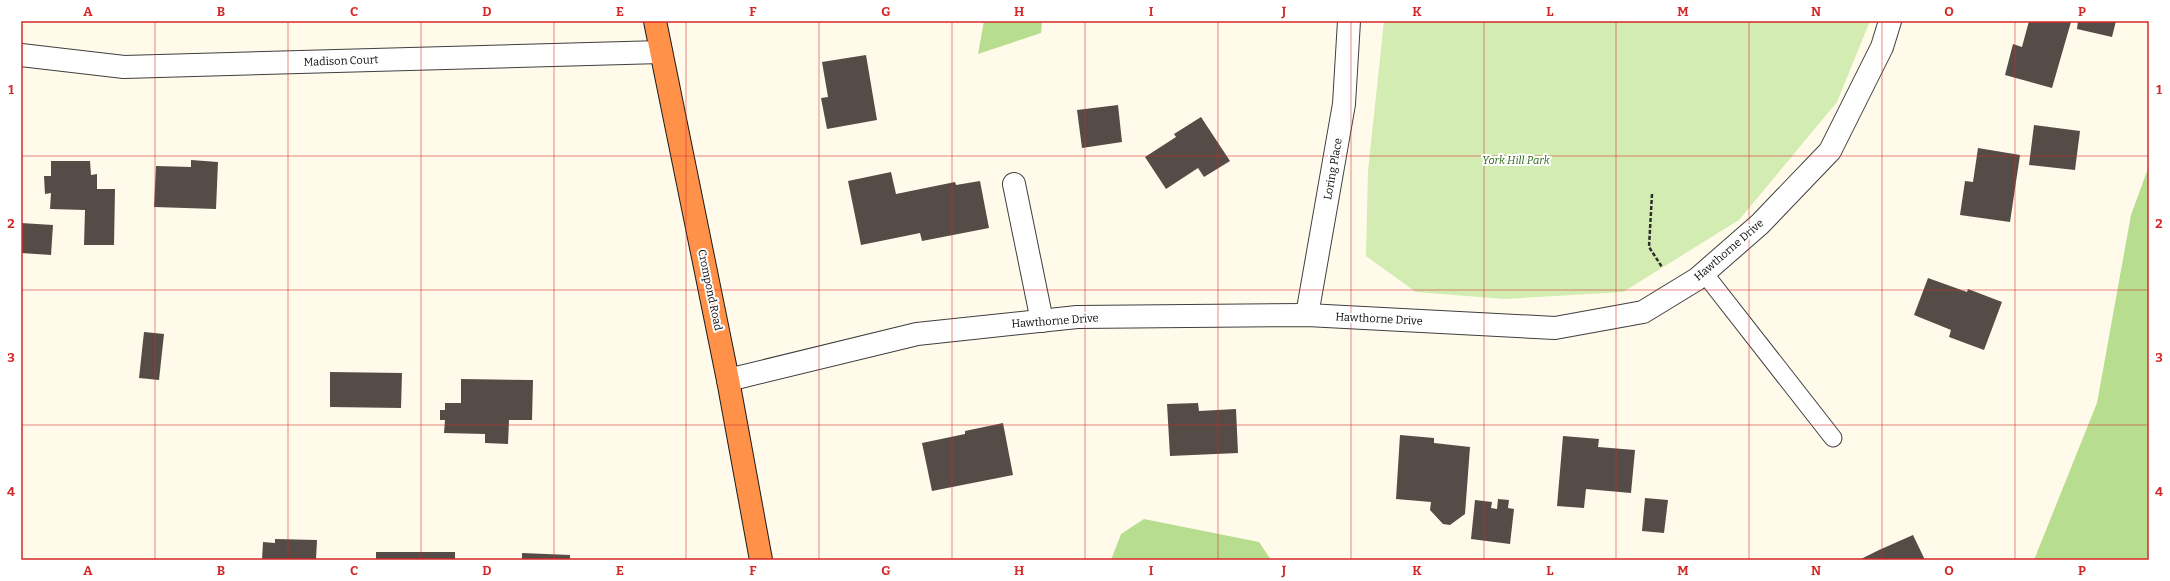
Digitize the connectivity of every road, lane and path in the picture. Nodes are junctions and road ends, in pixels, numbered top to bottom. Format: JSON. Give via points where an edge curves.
{"nodes":[{"id":1,"x":655,"y":21,"type":"edge"},
{"id":2,"x":1349,"y":21,"type":"edge"},
{"id":3,"x":1890,"y":21,"type":"edge"},
{"id":4,"x":661,"y":52,"type":"junction"},
{"id":5,"x":21,"y":55,"type":"edge"},
{"id":6,"x":1014,"y":184,"type":"dead end"},
{"id":7,"x":1652,"y":194,"type":"dead end"},
{"id":8,"x":1704,"y":273,"type":"junction"},
{"id":9,"x":1676,"y":292,"type":"junction"},
{"id":10,"x":1307,"y":315,"type":"junction"},
{"id":11,"x":1042,"y":321,"type":"junction"},
{"id":12,"x":728,"y":380,"type":"junction"},
{"id":13,"x":1833,"y":438,"type":"dead end"},
{"id":14,"x":761,"y":560,"type":"edge"}],
"edges":[{"from":1,"to":4,"type":"highway","name":"Crompond Road"},
{"from":2,"to":10,"type":"street","name":"Loring Place","via":[[1344,104]]},
{"from":3,"to":8,"type":"street","name":"Hawthorne Drive","via":[[1882,47],[1830,151],[1760,224]]},
{"from":4,"to":5,"type":"street","name":"Madison Court","via":[[124,67]]},
{"from":4,"to":12,"type":"highway","name":"Crompond Road"},
{"from":6,"to":11,"type":"street"},
{"from":7,"to":9,"type":"path","via":[[1649,247]]},
{"from":8,"to":9,"type":"street","name":"Hawthorne Drive"},
{"from":8,"to":13,"type":"lane"},
{"from":9,"to":10,"type":"street","name":"Hawthorne Drive","via":[[1643,312],[1555,328]]},
{"from":10,"to":11,"type":"street","name":"Hawthorne Drive","via":[[1077,317]]},
{"from":11,"to":12,"type":"street","name":"Hawthorne Drive","via":[[917,334]]},
{"from":12,"to":14,"type":"highway","name":"Crompond Road"}]}
